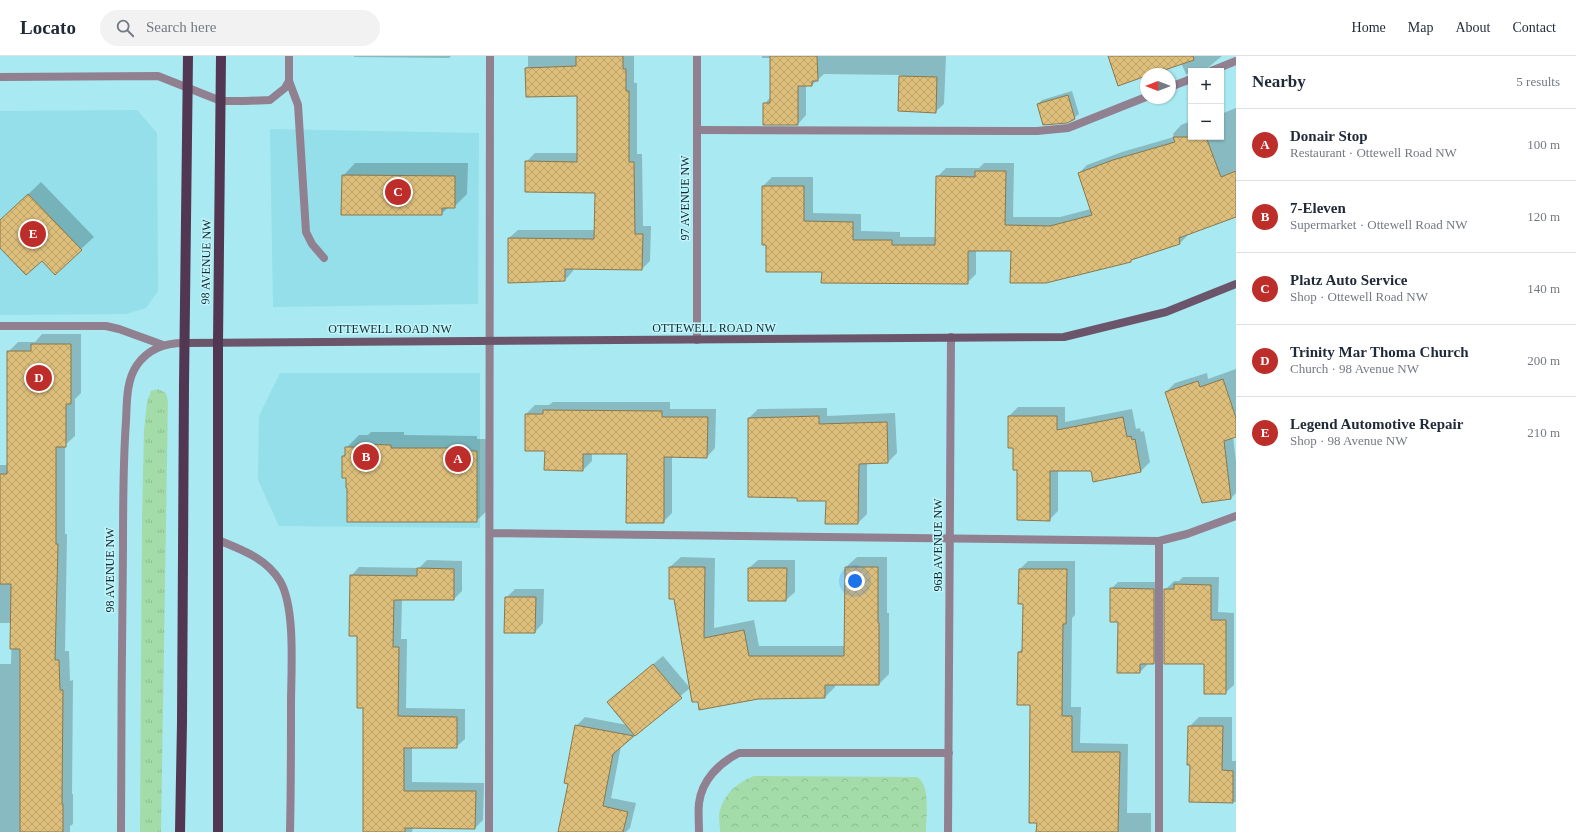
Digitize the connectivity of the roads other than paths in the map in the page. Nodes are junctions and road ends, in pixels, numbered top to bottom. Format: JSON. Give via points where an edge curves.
{"nodes":[{"id":1,"x":188,"y":56,"type":"edge"},
{"id":2,"x":221,"y":56,"type":"edge"},
{"id":3,"x":289,"y":56,"type":"edge"},
{"id":4,"x":490,"y":56,"type":"edge"},
{"id":5,"x":698,"y":56,"type":"edge"},
{"id":6,"x":1236,"y":61,"type":"edge"},
{"id":7,"x":1218,"y":68,"type":"edge"},
{"id":8,"x":0,"y":77,"type":"edge"},
{"id":9,"x":1188,"y":80,"type":"edge"},
{"id":10,"x":289,"y":81,"type":"junction"},
{"id":11,"x":1176,"y":85,"type":"edge"},
{"id":12,"x":188,"y":87,"type":"junction"},
{"id":13,"x":1140,"y":99,"type":"edge"},
{"id":14,"x":221,"y":100,"type":"junction"},
{"id":15,"x":697,"y":130,"type":"junction"},
{"id":16,"x":324,"y":258,"type":"dead end"},
{"id":17,"x":1236,"y":284,"type":"edge"},
{"id":18,"x":0,"y":326,"type":"edge"},
{"id":19,"x":951,"y":337,"type":"junction"},
{"id":20,"x":490,"y":340,"type":"junction"},
{"id":21,"x":697,"y":340,"type":"junction"},
{"id":22,"x":218,"y":342,"type":"junction"},
{"id":23,"x":184,"y":343,"type":"junction"},
{"id":24,"x":163,"y":345,"type":"junction"},
{"id":25,"x":1236,"y":516,"type":"edge"},
{"id":26,"x":490,"y":533,"type":"junction"},
{"id":27,"x":950,"y":538,"type":"junction"},
{"id":28,"x":218,"y":540,"type":"junction"},
{"id":29,"x":1159,"y":541,"type":"junction"},
{"id":30,"x":949,"y":752,"type":"junction"},
{"id":31,"x":121,"y":832,"type":"edge"},
{"id":32,"x":180,"y":832,"type":"edge"},
{"id":33,"x":218,"y":832,"type":"edge"},
{"id":34,"x":290,"y":832,"type":"edge"},
{"id":35,"x":489,"y":832,"type":"edge"},
{"id":36,"x":699,"y":832,"type":"edge"},
{"id":37,"x":948,"y":832,"type":"edge"},
{"id":38,"x":1159,"y":832,"type":"edge"}],
"edges":[{"from":1,"to":12,"type":"main road","name":"98 AVENUE NW"},
{"from":2,"to":14,"type":"main road","name":"98 AVENUE NW"},
{"from":3,"to":10,"type":"street"},
{"from":4,"to":20,"type":"street"},
{"from":5,"to":15,"type":"street","name":"97 AVENUE NW"},
{"from":6,"to":7,"type":"street"},
{"from":8,"to":12,"type":"street","via":[[158,76]]},
{"from":9,"to":11,"type":"street"},
{"from":10,"to":14,"type":"street","via":[[270,100]]},
{"from":10,"to":16,"type":"street","via":[[298,105],[306,232]]},
{"from":12,"to":14,"type":"street"},
{"from":12,"to":23,"type":"main road","name":"98 AVENUE NW"},
{"from":13,"to":15,"type":"street","via":[[1068,128],[1038,131]]},
{"from":14,"to":22,"type":"main road","name":"98 AVENUE NW"},
{"from":15,"to":21,"type":"street","name":"97 AVENUE NW"},
{"from":17,"to":19,"type":"street","name":"OTTEWELL ROAD NW","via":[[1166,312],[1064,337]]},
{"from":18,"to":24,"type":"street","via":[[106,326]]},
{"from":19,"to":21,"type":"street","name":"OTTEWELL ROAD NW"},
{"from":19,"to":27,"type":"street","name":"96B AVENUE NW"},
{"from":20,"to":21,"type":"street","name":"OTTEWELL ROAD NW"},
{"from":20,"to":22,"type":"street","name":"OTTEWELL ROAD NW"},
{"from":20,"to":26,"type":"street"},
{"from":22,"to":23,"type":"street","name":"OTTEWELL ROAD NW"},
{"from":22,"to":28,"type":"main road","name":"98 AVENUE NW"},
{"from":23,"to":24,"type":"street","name":"98 AVENUE NW"},
{"from":23,"to":32,"type":"main road","name":"98 AVENUE NW"},
{"from":24,"to":31,"type":"street","name":"98 AVENUE NW","via":[[145,356],[137,365],[128,391],[123,454]]},
{"from":25,"to":29,"type":"street"},
{"from":26,"to":27,"type":"street"},
{"from":26,"to":35,"type":"street"},
{"from":27,"to":29,"type":"street"},
{"from":27,"to":30,"type":"street","name":"96B AVENUE NW"},
{"from":28,"to":33,"type":"main road","name":"98 AVENUE NW"},
{"from":28,"to":34,"type":"street","via":[[255,556],[270,568],[287,598],[290,614],[291,666]]},
{"from":29,"to":38,"type":"street"},
{"from":30,"to":36,"type":"street","via":[[739,753],[714,770],[704,786],[699,803]]},
{"from":30,"to":37,"type":"street","name":"96B AVENUE NW"}]}
